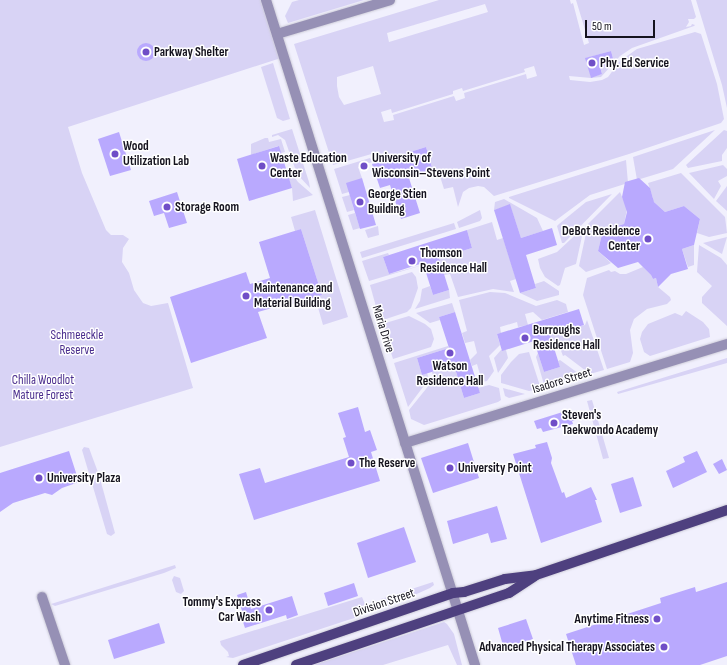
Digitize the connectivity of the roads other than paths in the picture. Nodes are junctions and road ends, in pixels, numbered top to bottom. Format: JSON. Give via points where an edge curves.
{"nodes":[{"id":1,"x":266,"y":0,"type":"edge"},
{"id":2,"x":390,"y":0,"type":"edge"},
{"id":3,"x":277,"y":34,"type":"junction"},
{"id":4,"x":727,"y":344,"type":"edge"},
{"id":5,"x":405,"y":443,"type":"junction"},
{"id":6,"x":727,"y":510,"type":"edge"},
{"id":7,"x":536,"y":575,"type":"junction"},
{"id":8,"x":452,"y":593,"type":"junction"},
{"id":9,"x":42,"y":597,"type":"dead end"},
{"id":10,"x":458,"y":610,"type":"junction"},
{"id":11,"x":65,"y":665,"type":"edge"},
{"id":12,"x":243,"y":665,"type":"edge"},
{"id":13,"x":296,"y":665,"type":"edge"},
{"id":14,"x":475,"y":665,"type":"edge"}],
"edges":[{"from":1,"to":3,"type":"street","name":"Maria Drive"},
{"from":2,"to":3,"type":"street"},
{"from":3,"to":5,"type":"street","name":"Maria Drive"},
{"from":4,"to":5,"type":"street","name":"Isadore Street"},
{"from":5,"to":8,"type":"street","name":"Maria Drive"},
{"from":6,"to":7,"type":"main road","name":"Division Street"},
{"from":7,"to":8,"type":"main road","name":"Division Street","via":[[505,579],[464,592]]},
{"from":7,"to":10,"type":"main road","name":"Division Street","via":[[509,593]]},
{"from":8,"to":10,"type":"street","name":"Maria Drive"},
{"from":8,"to":12,"type":"main road","name":"Division Street"},
{"from":9,"to":11,"type":"street"},
{"from":10,"to":13,"type":"main road","name":"Division Street"},
{"from":10,"to":14,"type":"street","name":"Maria Drive"}]}
